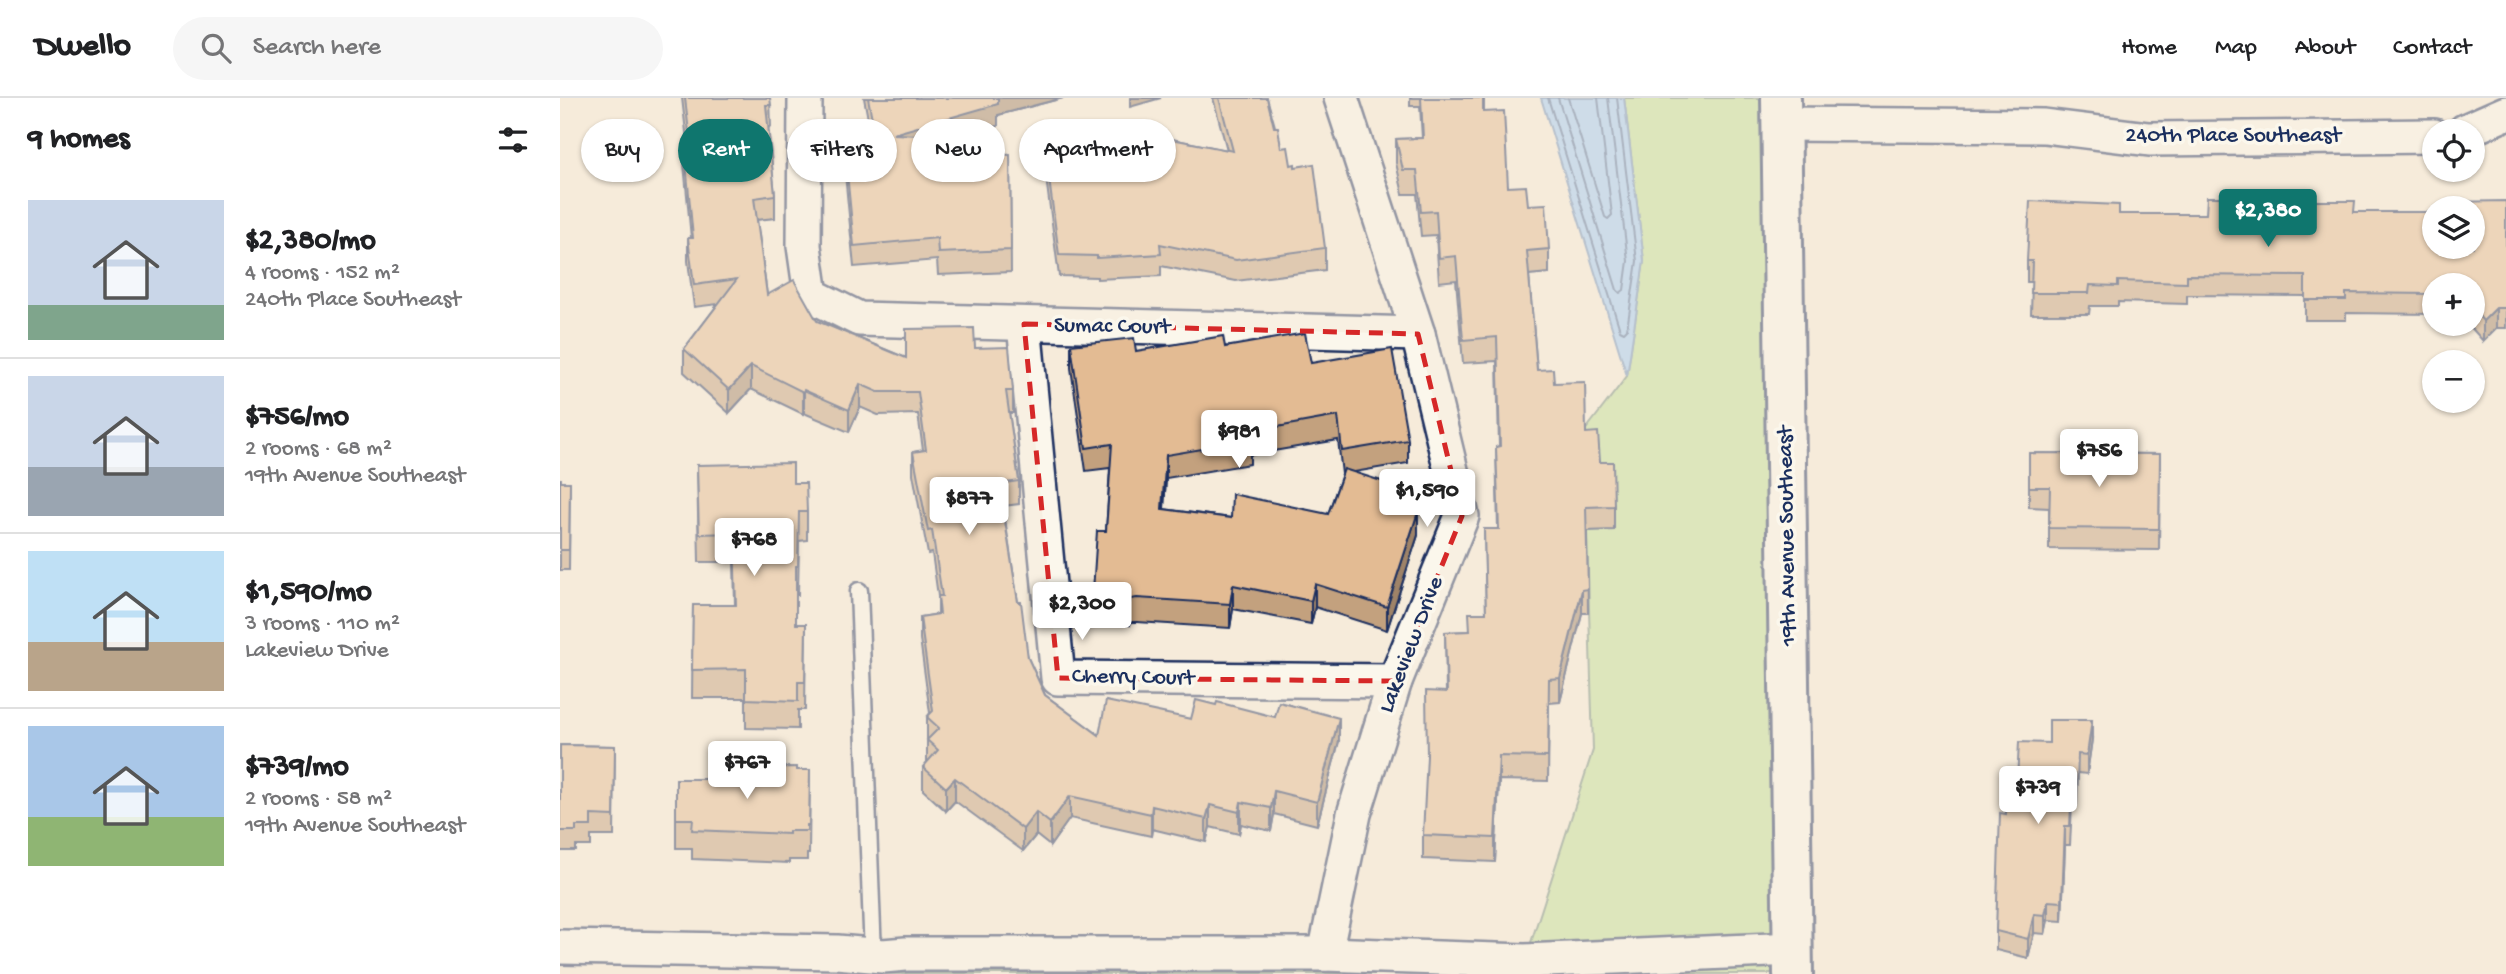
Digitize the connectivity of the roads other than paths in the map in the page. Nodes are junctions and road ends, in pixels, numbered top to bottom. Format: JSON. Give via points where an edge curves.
{"nodes":[{"id":1,"x":805,"y":98,"type":"edge"},
{"id":2,"x":1341,"y":98,"type":"edge"},
{"id":3,"x":1781,"y":111,"type":"edge"},
{"id":4,"x":2506,"y":113,"type":"edge"},
{"id":5,"x":2485,"y":122,"type":"edge"},
{"id":6,"x":2422,"y":136,"type":"edge"},
{"id":7,"x":1024,"y":324,"type":"junction"},
{"id":8,"x":1418,"y":334,"type":"junction"},
{"id":9,"x":859,"y":591,"type":"dead end"},
{"id":10,"x":1395,"y":681,"type":"junction"},
{"id":11,"x":560,"y":947,"type":"edge"},
{"id":12,"x":1325,"y":954,"type":"junction"},
{"id":13,"x":873,"y":955,"type":"junction"},
{"id":14,"x":1794,"y":961,"type":"edge"}],
"edges":[{"from":1,"to":7,"type":"street","name":"Sumac Court","via":[[804,246],[811,295],[859,319]]},
{"from":2,"to":8,"type":"street","name":"Lakeview Drive"},
{"from":3,"to":6,"type":"street","name":"240th Place Southeast","via":[[2044,126],[2148,139]]},
{"from":3,"to":14,"type":"street","name":"19th Avenue Southeast"},
{"from":4,"to":5,"type":"street"},
{"from":7,"to":8,"type":"street","name":"Sumac Court"},
{"from":7,"to":10,"type":"street","name":"Cherry Court","via":[[1058,678]]},
{"from":8,"to":10,"type":"street","name":"Lakeview Drive","via":[[1462,516]]},
{"from":9,"to":13,"type":"lane"},
{"from":10,"to":12,"type":"street","name":"Lakeview Drive","via":[[1354,814]]},
{"from":11,"to":13,"type":"street"},
{"from":12,"to":13,"type":"street"},
{"from":12,"to":14,"type":"street","via":[[1525,961]]}]}
